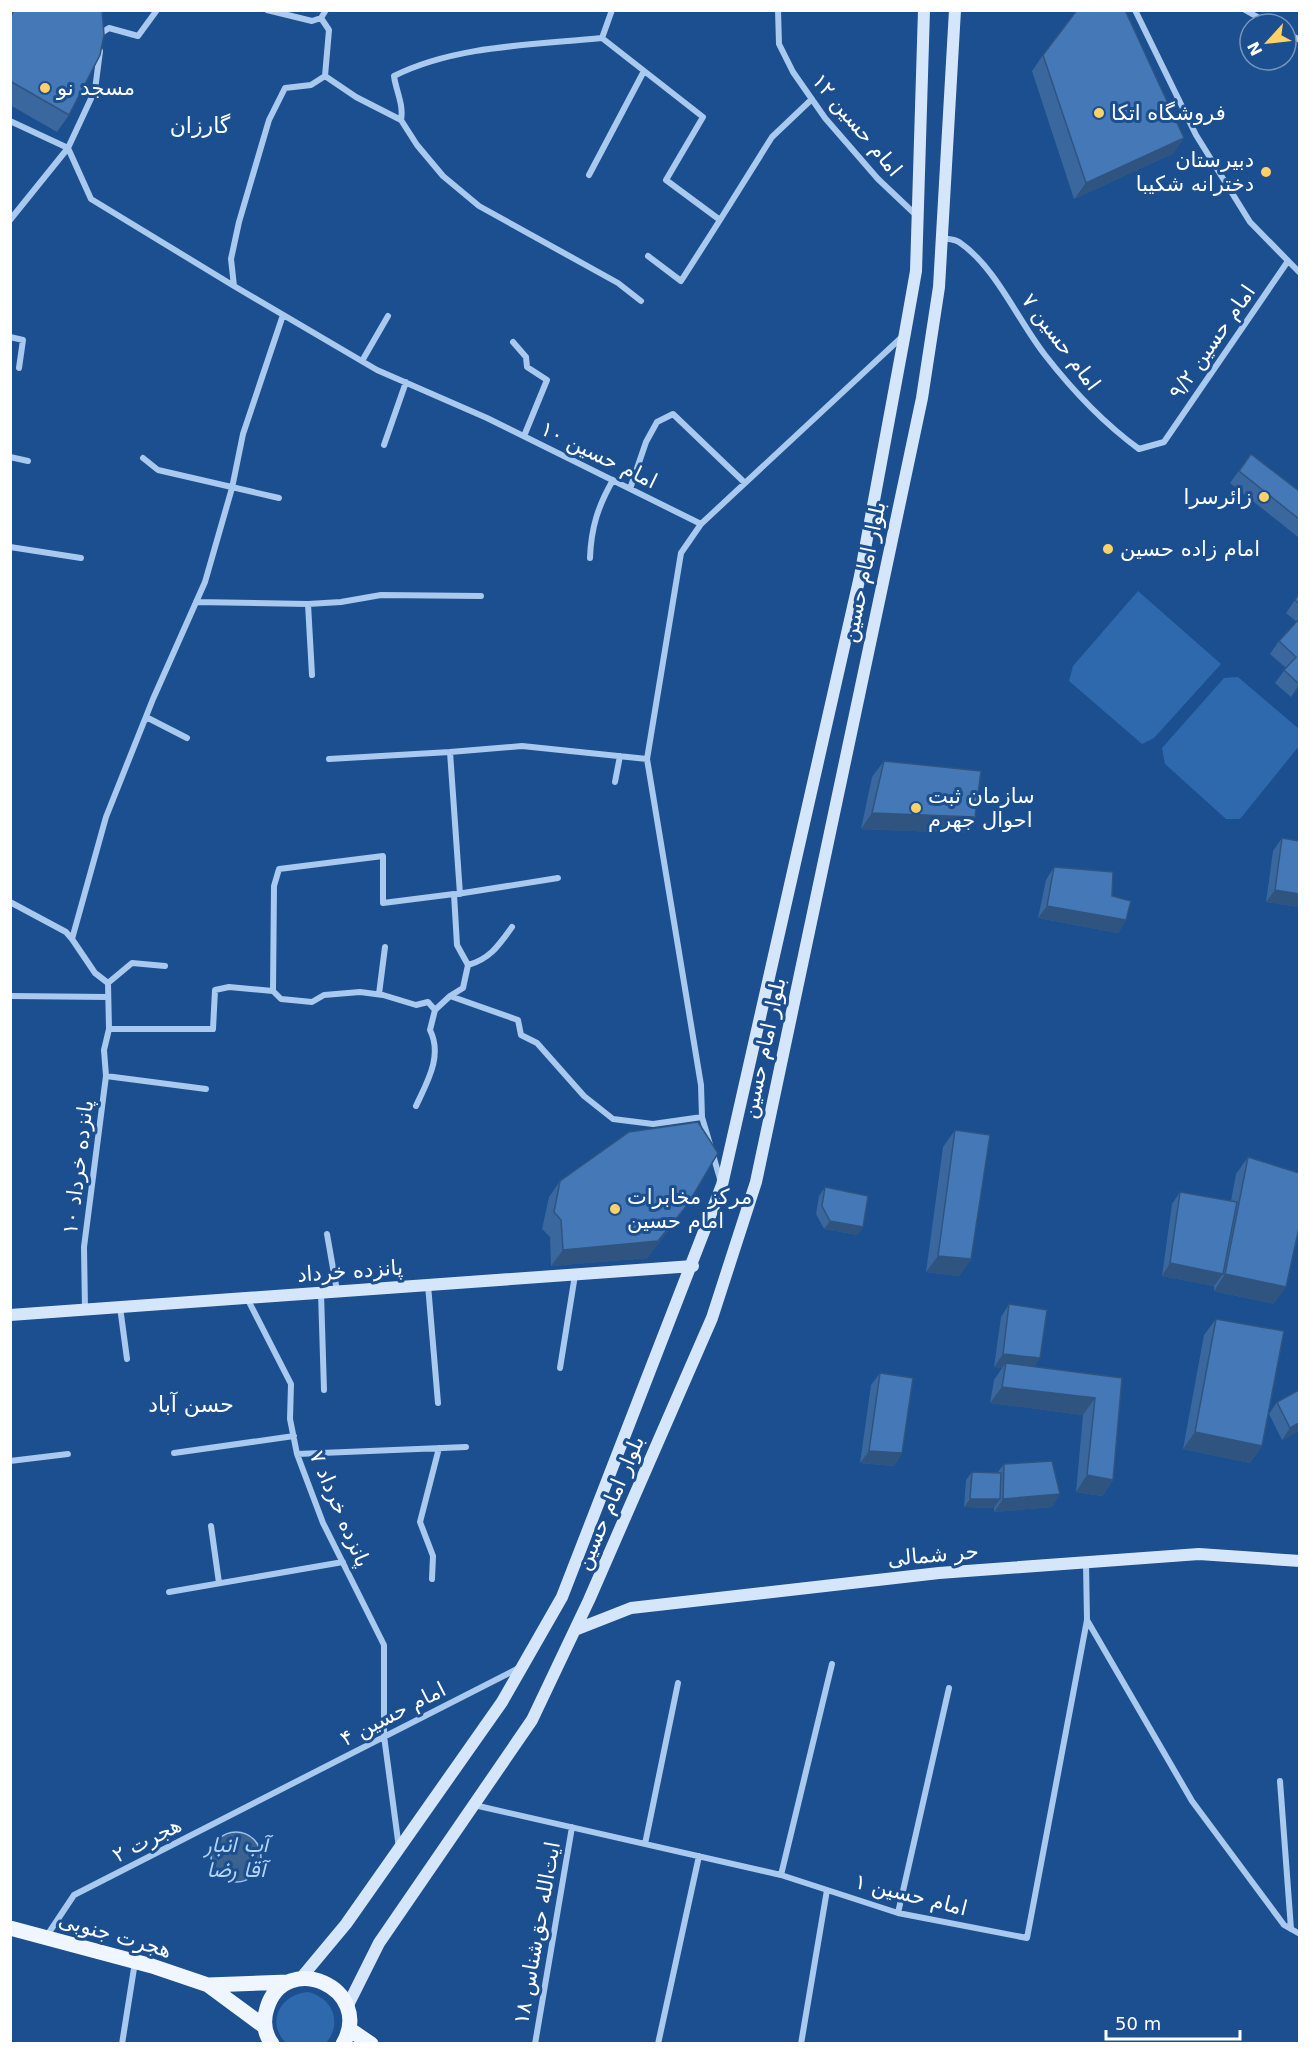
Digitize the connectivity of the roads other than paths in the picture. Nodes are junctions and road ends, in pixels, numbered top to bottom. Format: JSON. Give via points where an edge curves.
{"nodes":[{"id":1,"x":157,"y":10,"type":"edge"},
{"id":2,"x":267,"y":10,"type":"edge"},
{"id":3,"x":326,"y":10,"type":"edge"},
{"id":4,"x":612,"y":10,"type":"edge"},
{"id":5,"x":778,"y":10,"type":"edge"},
{"id":6,"x":924,"y":10,"type":"edge"},
{"id":7,"x":955,"y":10,"type":"edge"},
{"id":8,"x":1135,"y":10,"type":"edge"},
{"id":9,"x":321,"y":18,"type":"junction"},
{"id":10,"x":96,"y":22,"type":"edge"},
{"id":11,"x":100,"y":34,"type":"junction"},
{"id":12,"x":602,"y":38,"type":"junction"},
{"id":13,"x":644,"y":71,"type":"junction"},
{"id":14,"x":325,"y":75,"type":"junction"},
{"id":15,"x":812,"y":99,"type":"junction"},
{"id":16,"x":401,"y":120,"type":"junction"},
{"id":17,"x":10,"y":121,"type":"edge"},
{"id":18,"x":68,"y":148,"type":"junction"},
{"id":19,"x":589,"y":175,"type":"dead end"},
{"id":20,"x":918,"y":218,"type":"junction"},
{"id":21,"x":10,"y":220,"type":"edge"},
{"id":22,"x":720,"y":220,"type":"junction"},
{"id":23,"x":942,"y":238,"type":"junction"},
{"id":24,"x":648,"y":256,"type":"dead end"},
{"id":25,"x":1288,"y":261,"type":"junction"},
{"id":26,"x":1299,"y":273,"type":"edge"},
{"id":27,"x":234,"y":286,"type":"junction"},
{"id":28,"x":641,"y":301,"type":"dead end"},
{"id":29,"x":283,"y":315,"type":"junction"},
{"id":30,"x":388,"y":316,"type":"dead end"},
{"id":31,"x":906,"y":333,"type":"junction"},
{"id":32,"x":10,"y":337,"type":"edge"},
{"id":33,"x":513,"y":342,"type":"dead end"},
{"id":34,"x":362,"y":361,"type":"junction"},
{"id":35,"x":19,"y":368,"type":"dead end"},
{"id":36,"x":406,"y":382,"type":"junction"},
{"id":37,"x":524,"y":436,"type":"junction"},
{"id":38,"x":1164,"y":442,"type":"joint"},
{"id":39,"x":384,"y":445,"type":"dead end"},
{"id":40,"x":10,"y":457,"type":"edge"},
{"id":41,"x":143,"y":458,"type":"dead end"},
{"id":42,"x":28,"y":461,"type":"dead end"},
{"id":43,"x":613,"y":480,"type":"junction"},
{"id":44,"x":745,"y":483,"type":"junction"},
{"id":45,"x":232,"y":488,"type":"junction"},
{"id":46,"x":630,"y":489,"type":"junction"},
{"id":47,"x":279,"y":498,"type":"dead end"},
{"id":48,"x":701,"y":524,"type":"junction"},
{"id":49,"x":10,"y":547,"type":"edge"},
{"id":50,"x":81,"y":558,"type":"dead end"},
{"id":51,"x":590,"y":558,"type":"dead end"},
{"id":52,"x":481,"y":596,"type":"dead end"},
{"id":53,"x":196,"y":602,"type":"junction"},
{"id":54,"x":308,"y":604,"type":"junction"},
{"id":55,"x":850,"y":616,"type":"junction"},
{"id":56,"x":874,"y":619,"type":"junction"},
{"id":57,"x":312,"y":675,"type":"dead end"},
{"id":58,"x":146,"y":717,"type":"junction"},
{"id":59,"x":187,"y":738,"type":"dead end"},
{"id":60,"x":450,"y":752,"type":"junction"},
{"id":61,"x":620,"y":756,"type":"junction"},
{"id":62,"x":329,"y":759,"type":"dead end"},
{"id":63,"x":647,"y":759,"type":"junction"},
{"id":64,"x":615,"y":782,"type":"dead end"},
{"id":65,"x":558,"y":878,"type":"dead end"},
{"id":66,"x":457,"y":894,"type":"junction"},
{"id":67,"x":10,"y":902,"type":"edge"},
{"id":68,"x":512,"y":927,"type":"dead end"},
{"id":69,"x":72,"y":939,"type":"junction"},
{"id":70,"x":385,"y":947,"type":"dead end"},
{"id":71,"x":165,"y":966,"type":"dead end"},
{"id":72,"x":468,"y":966,"type":"junction"},
{"id":73,"x":108,"y":983,"type":"junction"},
{"id":74,"x":273,"y":991,"type":"junction"},
{"id":75,"x":379,"y":994,"type":"junction"},
{"id":76,"x":10,"y":996,"type":"edge"},
{"id":77,"x":450,"y":996,"type":"junction"},
{"id":78,"x":108,"y":997,"type":"junction"},
{"id":79,"x":435,"y":1010,"type":"junction"},
{"id":80,"x":109,"y":1029,"type":"junction"},
{"id":81,"x":106,"y":1076,"type":"junction"},
{"id":82,"x":206,"y":1089,"type":"dead end"},
{"id":83,"x":416,"y":1106,"type":"dead end"},
{"id":84,"x":702,"y":1118,"type":"junction"},
{"id":85,"x":722,"y":1185,"type":"junction"},
{"id":86,"x":327,"y":1234,"type":"dead end"},
{"id":87,"x":693,"y":1266,"type":"junction"},
{"id":88,"x":575,"y":1274,"type":"junction"},
{"id":89,"x":428,"y":1285,"type":"junction"},
{"id":90,"x":337,"y":1291,"type":"junction"},
{"id":91,"x":321,"y":1292,"type":"junction"},
{"id":92,"x":247,"y":1298,"type":"junction"},
{"id":93,"x":120,"y":1307,"type":"junction"},
{"id":94,"x":85,"y":1310,"type":"junction"},
{"id":95,"x":10,"y":1315,"type":"edge"},
{"id":96,"x":127,"y":1359,"type":"dead end"},
{"id":97,"x":561,"y":1368,"type":"dead end"},
{"id":98,"x":324,"y":1389,"type":"dead end"},
{"id":99,"x":438,"y":1403,"type":"dead end"},
{"id":100,"x":294,"y":1436,"type":"junction"},
{"id":101,"x":465,"y":1447,"type":"dead end"},
{"id":102,"x":439,"y":1448,"type":"junction"},
{"id":103,"x":68,"y":1454,"type":"dead end"},
{"id":104,"x":174,"y":1454,"type":"dead end"},
{"id":105,"x":297,"y":1454,"type":"junction"},
{"id":106,"x":10,"y":1461,"type":"edge"},
{"id":107,"x":211,"y":1526,"type":"dead end"},
{"id":108,"x":1299,"y":1561,"type":"edge"},
{"id":109,"x":343,"y":1562,"type":"junction"},
{"id":110,"x":1086,"y":1563,"type":"junction"},
{"id":111,"x":432,"y":1579,"type":"dead end"},
{"id":112,"x":219,"y":1583,"type":"junction"},
{"id":113,"x":169,"y":1592,"type":"dead end"},
{"id":114,"x":1087,"y":1620,"type":"junction"},
{"id":115,"x":575,"y":1630,"type":"junction"},
{"id":116,"x":832,"y":1664,"type":"dead end"},
{"id":117,"x":522,"y":1667,"type":"junction"},
{"id":118,"x":678,"y":1683,"type":"dead end"},
{"id":119,"x":949,"y":1688,"type":"dead end"},
{"id":120,"x":384,"y":1736,"type":"junction"},
{"id":121,"x":1280,"y":1781,"type":"dead end"},
{"id":122,"x":280,"y":1792,"type":"joint"},
{"id":123,"x":474,"y":1805,"type":"junction"},
{"id":124,"x":572,"y":1827,"type":"junction"},
{"id":125,"x":645,"y":1844,"type":"junction"},
{"id":126,"x":399,"y":1849,"type":"junction"},
{"id":127,"x":699,"y":1856,"type":"junction"},
{"id":128,"x":781,"y":1875,"type":"junction"},
{"id":129,"x":827,"y":1890,"type":"junction"},
{"id":130,"x":898,"y":1913,"type":"junction"},
{"id":131,"x":11,"y":1929,"type":"edge"},
{"id":132,"x":1291,"y":1929,"type":"junction"},
{"id":133,"x":1299,"y":1934,"type":"edge"},
{"id":134,"x":45,"y":1937,"type":"junction"},
{"id":135,"x":135,"y":1961,"type":"junction"},
{"id":136,"x":295,"y":1980,"type":"junction"},
{"id":137,"x":208,"y":1985,"type":"junction"},
{"id":138,"x":347,"y":2007,"type":"junction"},
{"id":139,"x":349,"y":2029,"type":"junction"},
{"id":140,"x":268,"y":2038,"type":"edge"},
{"id":141,"x":122,"y":2043,"type":"edge"},
{"id":142,"x":343,"y":2043,"type":"edge"},
{"id":143,"x":371,"y":2043,"type":"edge"},
{"id":144,"x":535,"y":2043,"type":"edge"},
{"id":145,"x":658,"y":2043,"type":"edge"},
{"id":146,"x":801,"y":2043,"type":"edge"}],
"edges":[{"from":1,"to":11,"type":"street","via":[[138,36],[109,28]]},
{"from":2,"to":9,"type":"street","via":[[312,21]]},
{"from":3,"to":9,"type":"street"},
{"from":4,"to":12,"type":"street"},
{"from":5,"to":15,"type":"street","name":"امام حسین ۱۲","via":[[779,44]]},
{"from":6,"to":20,"type":"main road","name":"بلوار امام حسین"},
{"from":7,"to":23,"type":"main road","name":"بلوار امام حسین"},
{"from":8,"to":25,"type":"street","via":[[1202,145],[1250,222]]},
{"from":9,"to":14,"type":"street","via":[[329,30]]},
{"from":10,"to":11,"type":"street"},
{"from":11,"to":18,"type":"street","via":[[95,90]]},
{"from":12,"to":13,"type":"street"},
{"from":12,"to":16,"type":"street","via":[[473,52],[412,67],[394,76],[403,108]]},
{"from":13,"to":19,"type":"street"},
{"from":13,"to":22,"type":"street","via":[[703,117],[666,180]]},
{"from":14,"to":16,"type":"street","via":[[356,97]]},
{"from":14,"to":27,"type":"street","via":[[311,85],[285,88],[269,120],[231,259]]},
{"from":15,"to":20,"type":"street","name":"امام حسین ۱۲","via":[[878,179]]},
{"from":15,"to":22,"type":"street","via":[[771,137]]},
{"from":16,"to":28,"type":"street","via":[[443,176],[479,206],[618,284]]},
{"from":17,"to":18,"type":"street"},
{"from":18,"to":21,"type":"street"},
{"from":18,"to":27,"type":"street","name":"امام حسین ۱۰","via":[[91,199]]},
{"from":20,"to":31,"type":"main road","name":"بلوار امام حسین","via":[[916,271]]},
{"from":22,"to":24,"type":"street","via":[[681,281]]},
{"from":23,"to":38,"type":"street","name":"امام حسین ۷","via":[[958,240],[981,262],[1044,353],[1104,424],[1139,449]]},
{"from":23,"to":56,"type":"main road","name":"بلوار امام حسین","via":[[939,287],[922,398]]},
{"from":25,"to":26,"type":"street"},
{"from":25,"to":38,"type":"street","name":"امام حسین ۹/۲"},
{"from":27,"to":29,"type":"street","name":"امام حسین ۱۰"},
{"from":29,"to":34,"type":"street","name":"امام حسین ۱۰"},
{"from":29,"to":45,"type":"street","via":[[243,434]]},
{"from":30,"to":34,"type":"street"},
{"from":31,"to":44,"type":"street"},
{"from":31,"to":55,"type":"main road","name":"بلوار امام حسین"},
{"from":32,"to":35,"type":"street","via":[[23,340]]},
{"from":33,"to":37,"type":"street","via":[[526,357],[527,367],[547,380]]},
{"from":34,"to":36,"type":"street","name":"امام حسین ۱۰"},
{"from":36,"to":37,"type":"street","name":"امام حسین ۱۰"},
{"from":36,"to":39,"type":"street"},
{"from":37,"to":43,"type":"street","name":"امام حسین ۱۰"},
{"from":40,"to":42,"type":"street"},
{"from":41,"to":45,"type":"street","via":[[158,470]]},
{"from":43,"to":46,"type":"street","name":"امام حسین ۱۰"},
{"from":43,"to":51,"type":"street","via":[[600,502],[591,531]]},
{"from":44,"to":46,"type":"street","via":[[673,414],[657,422]]},
{"from":44,"to":48,"type":"street"},
{"from":45,"to":47,"type":"street"},
{"from":45,"to":53,"type":"street"},
{"from":46,"to":48,"type":"street","name":"امام حسین ۱۰"},
{"from":48,"to":63,"type":"street","via":[[681,553]]},
{"from":49,"to":50,"type":"street"},
{"from":52,"to":54,"type":"street","via":[[381,595]]},
{"from":53,"to":54,"type":"street"},
{"from":53,"to":58,"type":"street"},
{"from":54,"to":57,"type":"street"},
{"from":55,"to":56,"type":"main road"},
{"from":55,"to":85,"type":"main road","name":"بلوار امام حسین"},
{"from":56,"to":115,"type":"main road","name":"بلوار امام حسین","via":[[756,1182],[712,1318]]},
{"from":58,"to":59,"type":"street"},
{"from":58,"to":69,"type":"street","via":[[106,817]]},
{"from":60,"to":61,"type":"street","via":[[522,746]]},
{"from":60,"to":62,"type":"street"},
{"from":60,"to":66,"type":"street"},
{"from":61,"to":63,"type":"street"},
{"from":61,"to":64,"type":"street"},
{"from":63,"to":84,"type":"street","via":[[701,1085]]},
{"from":65,"to":66,"type":"street"},
{"from":66,"to":72,"type":"street","via":[[457,945]]},
{"from":66,"to":74,"type":"street","via":[[383,903],[383,856],[279,869],[274,886]]},
{"from":67,"to":69,"type":"street"},
{"from":68,"to":72,"type":"street","via":[[493,953]]},
{"from":69,"to":73,"type":"street","via":[[95,974]]},
{"from":70,"to":75,"type":"street"},
{"from":71,"to":73,"type":"street","via":[[132,963]]},
{"from":72,"to":77,"type":"street","via":[[463,988]]},
{"from":73,"to":78,"type":"street","name":"پانزده خرداد ۱۰"},
{"from":74,"to":75,"type":"street","via":[[281,999],[312,1002],[324,994]]},
{"from":74,"to":80,"type":"street","via":[[229,987],[215,990],[213,1029]]},
{"from":75,"to":79,"type":"street","via":[[416,1005],[428,1002]]},
{"from":76,"to":78,"type":"street"},
{"from":77,"to":79,"type":"street"},
{"from":77,"to":84,"type":"street","via":[[518,1020],[521,1035],[537,1043],[584,1096],[613,1119],[653,1124]]},
{"from":78,"to":80,"type":"street","name":"پانزده خرداد ۱۰"},
{"from":79,"to":83,"type":"street","via":[[430,1030],[436,1040],[436,1055]]},
{"from":80,"to":81,"type":"street","name":"پانزده خرداد ۱۰","via":[[104,1050]]},
{"from":81,"to":82,"type":"street"},
{"from":81,"to":94,"type":"street","name":"پانزده خرداد ۱۰","via":[[84,1247]]},
{"from":84,"to":85,"type":"street"},
{"from":85,"to":87,"type":"main road","name":"بلوار امام حسین"},
{"from":86,"to":90,"type":"street"},
{"from":87,"to":88,"type":"main road","name":"پانزده خرداد"},
{"from":87,"to":117,"type":"main road","name":"بلوار امام حسین","via":[[676,1299],[562,1597]]},
{"from":88,"to":89,"type":"main road","name":"پانزده خرداد"},
{"from":88,"to":97,"type":"street"},
{"from":89,"to":90,"type":"main road","name":"پانزده خرداد"},
{"from":89,"to":99,"type":"street"},
{"from":90,"to":91,"type":"main road","name":"پانزده خرداد"},
{"from":91,"to":92,"type":"main road","name":"پانزده خرداد"},
{"from":91,"to":98,"type":"street"},
{"from":92,"to":93,"type":"main road","name":"پانزده خرداد"},
{"from":92,"to":100,"type":"street","name":"پانزده خرداد ۷","via":[[291,1384],[290,1419]]},
{"from":93,"to":94,"type":"main road","name":"پانزده خرداد"},
{"from":93,"to":96,"type":"street"},
{"from":94,"to":95,"type":"main road","name":"پانزده خرداد"},
{"from":100,"to":104,"type":"street"},
{"from":100,"to":105,"type":"street","name":"پانزده خرداد ۷"},
{"from":101,"to":102,"type":"street"},
{"from":102,"to":105,"type":"street"},
{"from":102,"to":111,"type":"street","via":[[420,1522],[433,1556]]},
{"from":103,"to":106,"type":"street"},
{"from":105,"to":109,"type":"street","name":"پانزده خرداد ۷","via":[[323,1523]]},
{"from":107,"to":112,"type":"street"},
{"from":108,"to":110,"type":"main road","name":"حر شمالی","via":[[1199,1554]]},
{"from":109,"to":112,"type":"street"},
{"from":109,"to":120,"type":"street","name":"پانزده خرداد ۷","via":[[384,1645]]},
{"from":110,"to":114,"type":"street"},
{"from":110,"to":115,"type":"main road","name":"حر شمالی","via":[[939,1573],[631,1608]]},
{"from":112,"to":113,"type":"street"},
{"from":114,"to":130,"type":"street","name":"امام حسین ۱","via":[[1027,1938]]},
{"from":114,"to":132,"type":"street","via":[[1192,1801],[1284,1925]]},
{"from":115,"to":123,"type":"main road","name":"بلوار امام حسین","via":[[532,1720]]},
{"from":116,"to":128,"type":"street"},
{"from":117,"to":120,"type":"street","name":"امام حسین ۴"},
{"from":117,"to":126,"type":"main road","name":"بلوار امام حسین","via":[[502,1702]]},
{"from":118,"to":125,"type":"street"},
{"from":119,"to":130,"type":"street"},
{"from":120,"to":122,"type":"street","name":"امام حسین ۴"},
{"from":120,"to":126,"type":"street","name":"پانزده خرداد ۷"},
{"from":121,"to":132,"type":"street"},
{"from":122,"to":134,"type":"street","name":"هجرت ۲","via":[[74,1895]]},
{"from":123,"to":124,"type":"street","name":"امام حسین ۱"},
{"from":123,"to":138,"type":"main road","name":"بلوار امام حسین","via":[[379,1943]]},
{"from":124,"to":125,"type":"street","name":"امام حسین ۱"},
{"from":124,"to":144,"type":"street","name":"ایت‌الله حق‌شناس ۱۸"},
{"from":125,"to":127,"type":"street","name":"امام حسین ۱"},
{"from":126,"to":136,"type":"main road","name":"بلوار امام حسین","via":[[346,1924]]},
{"from":127,"to":128,"type":"street","name":"امام حسین ۱"},
{"from":127,"to":145,"type":"street"},
{"from":128,"to":129,"type":"street","name":"امام حسین ۱"},
{"from":129,"to":130,"type":"street","name":"امام حسین ۱"},
{"from":129,"to":146,"type":"street"},
{"from":131,"to":134,"type":"main road","name":"هجرت جنوبی"},
{"from":132,"to":133,"type":"street"},
{"from":134,"to":135,"type":"main road","name":"هجرت جنوبی"},
{"from":135,"to":137,"type":"main road","name":"هجرت جنوبی"},
{"from":135,"to":141,"type":"street"},
{"from":136,"to":137,"type":"main road","name":"هجرت جنوبی"},
{"from":136,"to":138,"type":"main road","name":"هجرت جنوبی","via":[[316,1979],[330,1984]]},
{"from":136,"to":140,"type":"main road","via":[[276,1991],[268,2002]]},
{"from":137,"to":140,"type":"main road","name":"هجرت جنوبی"},
{"from":138,"to":139,"type":"main road"},
{"from":139,"to":142,"type":"main road"},
{"from":139,"to":143,"type":"main road"}]}
